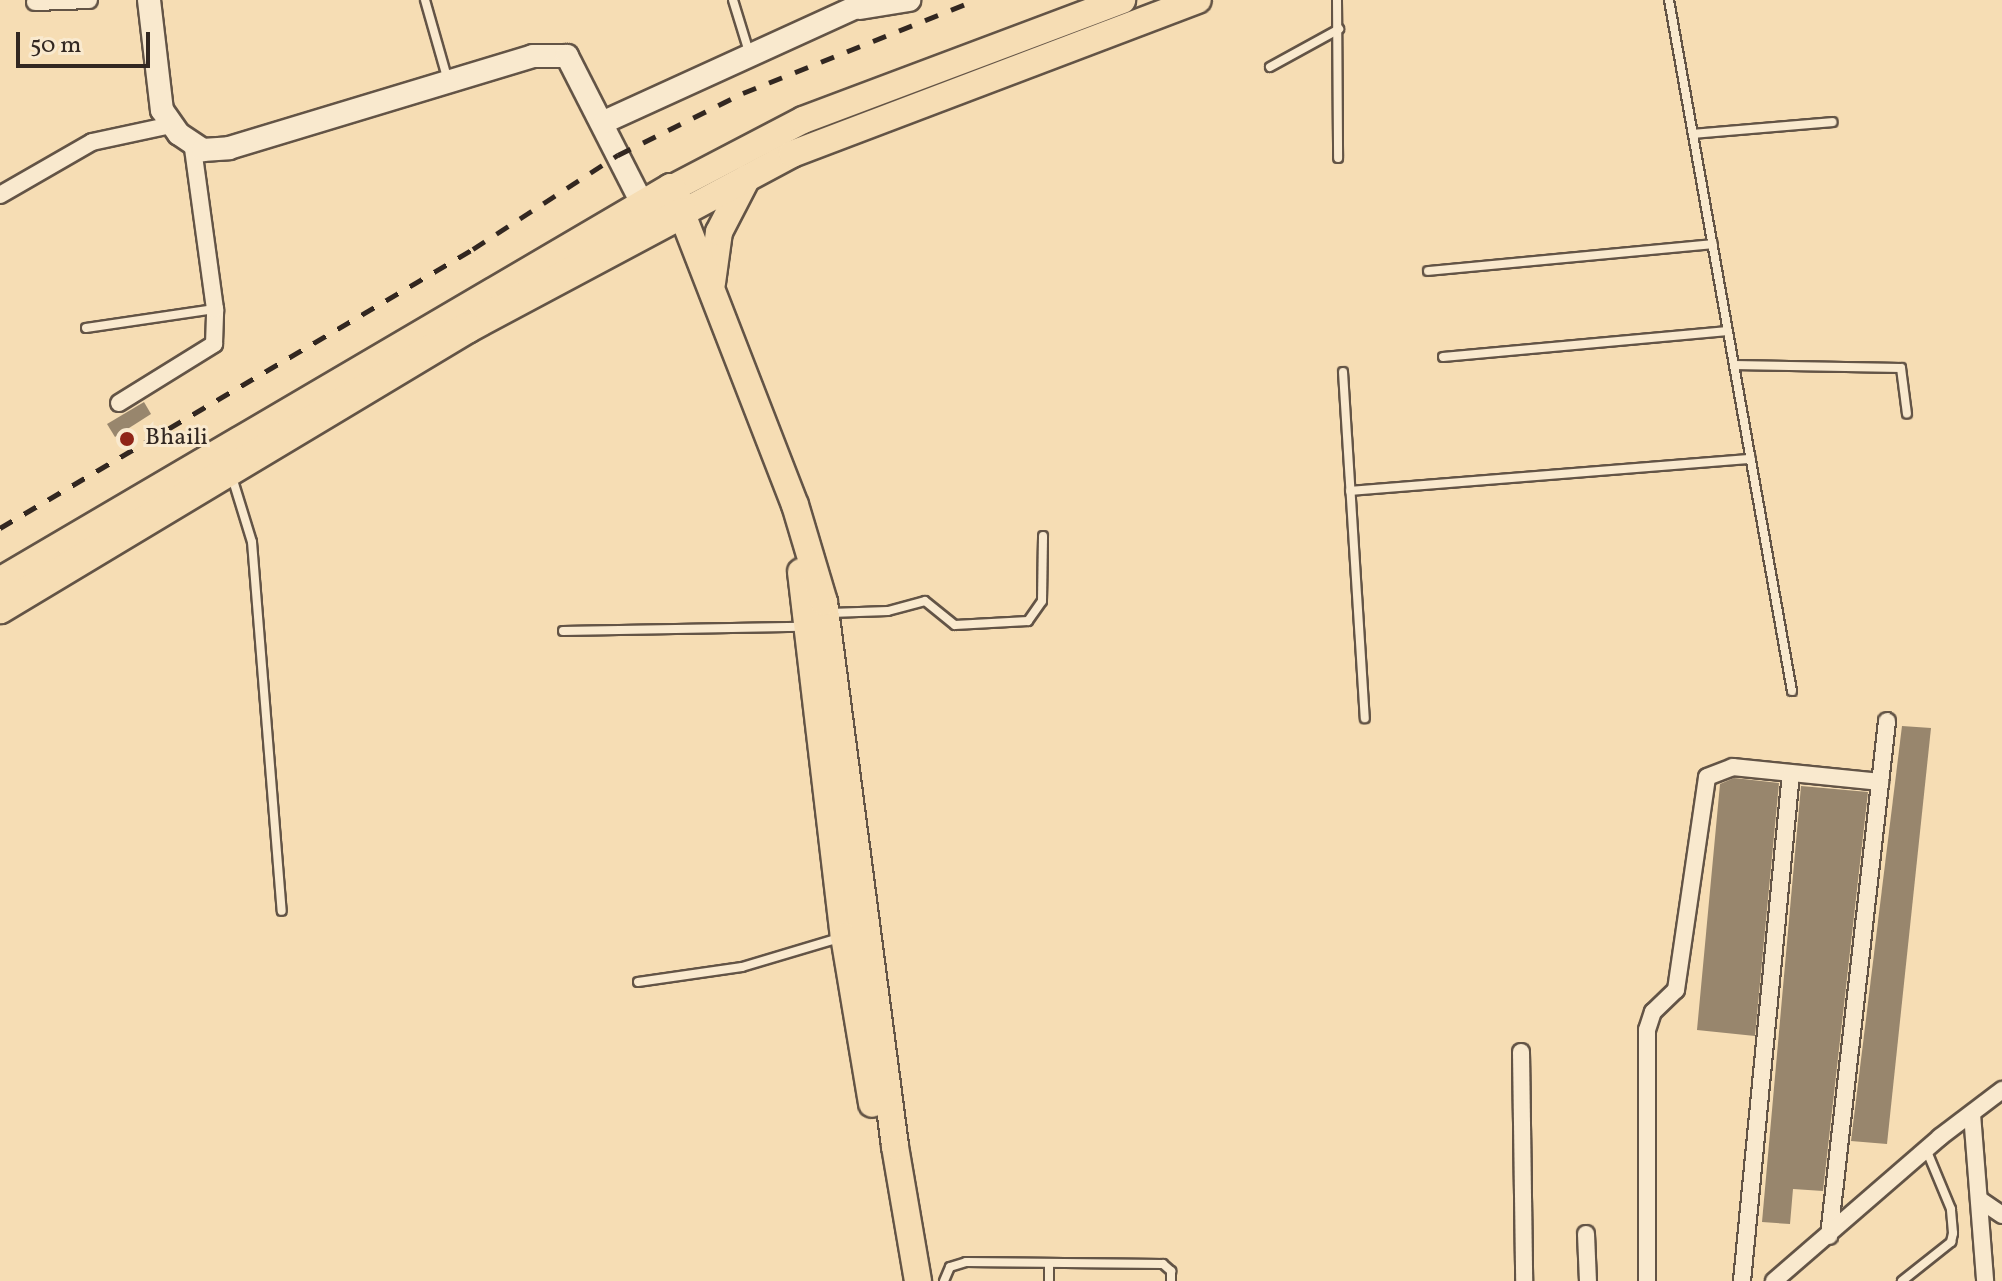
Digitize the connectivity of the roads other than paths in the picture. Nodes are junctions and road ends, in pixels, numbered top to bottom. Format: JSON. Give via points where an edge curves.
{"nodes":[{"id":1,"x":89,"y":0,"type":"edge"},
{"id":2,"x":149,"y":0,"type":"edge"},
{"id":3,"x":425,"y":0,"type":"edge"},
{"id":4,"x":733,"y":0,"type":"edge"},
{"id":5,"x":909,"y":0,"type":"edge"},
{"id":6,"x":1122,"y":0,"type":"edge"},
{"id":7,"x":1198,"y":0,"type":"edge"},
{"id":8,"x":1337,"y":0,"type":"edge"},
{"id":9,"x":1669,"y":0,"type":"edge"},
{"id":10,"x":35,"y":2,"type":"dead end"},
{"id":11,"x":866,"y":4,"type":"edge"},
{"id":12,"x":1339,"y":29,"type":"junction"},
{"id":13,"x":751,"y":57,"type":"junction"},
{"id":14,"x":1270,"y":67,"type":"dead end"},
{"id":15,"x":449,"y":82,"type":"junction"},
{"id":16,"x":604,"y":122,"type":"junction"},
{"id":17,"x":1832,"y":122,"type":"dead end"},
{"id":18,"x":171,"y":125,"type":"junction"},
{"id":19,"x":1693,"y":134,"type":"junction"},
{"id":20,"x":192,"y":142,"type":"junction"},
{"id":21,"x":1338,"y":158,"type":"dead end"},
{"id":22,"x":747,"y":178,"type":"junction"},
{"id":23,"x":0,"y":195,"type":"edge"},
{"id":24,"x":663,"y":205,"type":"junction"},
{"id":25,"x":1713,"y":244,"type":"junction"},
{"id":26,"x":1428,"y":271,"type":"dead end"},
{"id":27,"x":712,"y":290,"type":"junction"},
{"id":28,"x":215,"y":309,"type":"junction"},
{"id":29,"x":86,"y":328,"type":"dead end"},
{"id":30,"x":1728,"y":331,"type":"junction"},
{"id":31,"x":1443,"y":357,"type":"dead end"},
{"id":32,"x":1734,"y":365,"type":"junction"},
{"id":33,"x":1343,"y":372,"type":"dead end"},
{"id":34,"x":119,"y":403,"type":"dead end"},
{"id":35,"x":1907,"y":414,"type":"dead end"},
{"id":36,"x":1751,"y":459,"type":"junction"},
{"id":37,"x":230,"y":471,"type":"junction"},
{"id":38,"x":1350,"y":491,"type":"junction"},
{"id":39,"x":1043,"y":536,"type":"dead end"},
{"id":40,"x":0,"y":583,"type":"edge"},
{"id":41,"x":0,"y":608,"type":"edge"},
{"id":42,"x":809,"y":622,"type":"junction"},
{"id":43,"x":563,"y":631,"type":"dead end"},
{"id":44,"x":1792,"y":691,"type":"dead end"},
{"id":45,"x":1365,"y":718,"type":"dead end"},
{"id":46,"x":1887,"y":721,"type":"dead end"},
{"id":47,"x":1791,"y":773,"type":"junction"},
{"id":48,"x":1880,"y":782,"type":"junction"},
{"id":49,"x":282,"y":911,"type":"dead end"},
{"id":50,"x":844,"y":936,"type":"junction"},
{"id":51,"x":638,"y":982,"type":"dead end"},
{"id":52,"x":1521,"y":1052,"type":"dead end"},
{"id":53,"x":2002,"y":1090,"type":"edge"},
{"id":54,"x":1967,"y":1117,"type":"junction"},
{"id":55,"x":1926,"y":1149,"type":"junction"},
{"id":56,"x":1980,"y":1200,"type":"junction"},
{"id":57,"x":2002,"y":1215,"type":"edge"},
{"id":58,"x":1586,"y":1234,"type":"dead end"},
{"id":59,"x":1829,"y":1236,"type":"junction"},
{"id":60,"x":1049,"y":1263,"type":"junction"},
{"id":61,"x":903,"y":1281,"type":"edge"},
{"id":62,"x":918,"y":1281,"type":"edge"},
{"id":63,"x":944,"y":1281,"type":"edge"},
{"id":64,"x":1049,"y":1281,"type":"edge"},
{"id":65,"x":1171,"y":1281,"type":"edge"},
{"id":66,"x":1524,"y":1281,"type":"edge"},
{"id":67,"x":1588,"y":1281,"type":"edge"},
{"id":68,"x":1647,"y":1281,"type":"edge"},
{"id":69,"x":1742,"y":1281,"type":"edge"},
{"id":70,"x":1774,"y":1281,"type":"edge"},
{"id":71,"x":1902,"y":1281,"type":"edge"},
{"id":72,"x":1985,"y":1281,"type":"edge"}],
"edges":[{"from":1,"to":10,"type":"street"},
{"from":2,"to":18,"type":"main road","via":[[162,110]]},
{"from":3,"to":15,"type":"lane"},
{"from":4,"to":13,"type":"lane"},
{"from":5,"to":11,"type":"main road"},
{"from":6,"to":24,"type":"main road","via":[[803,120]]},
{"from":7,"to":22,"type":"main road","via":[[792,154]]},
{"from":8,"to":12,"type":"lane"},
{"from":9,"to":19,"type":"lane"},
{"from":11,"to":13,"type":"main road"},
{"from":12,"to":14,"type":"lane"},
{"from":12,"to":21,"type":"lane"},
{"from":13,"to":16,"type":"main road"},
{"from":15,"to":16,"type":"main road","via":[[533,56],[567,56]]},
{"from":15,"to":20,"type":"main road","via":[[229,148],[203,150]]},
{"from":16,"to":24,"type":"main road"},
{"from":17,"to":19,"type":"lane"},
{"from":18,"to":20,"type":"main road"},
{"from":18,"to":23,"type":"street","via":[[92,142]]},
{"from":19,"to":25,"type":"lane"},
{"from":20,"to":28,"type":"street"},
{"from":22,"to":24,"type":"main road"},
{"from":22,"to":27,"type":"main road","via":[[719,232]]},
{"from":24,"to":27,"type":"main road"},
{"from":24,"to":37,"type":"highway"},
{"from":24,"to":40,"type":"highway"},
{"from":24,"to":42,"type":"main road","via":[[758,444],[801,573]]},
{"from":25,"to":26,"type":"lane"},
{"from":25,"to":30,"type":"lane"},
{"from":27,"to":42,"type":"main road","via":[[795,505]]},
{"from":28,"to":29,"type":"lane"},
{"from":28,"to":34,"type":"street","via":[[214,344]]},
{"from":30,"to":31,"type":"lane"},
{"from":30,"to":32,"type":"lane"},
{"from":32,"to":35,"type":"lane","via":[[1901,368]]},
{"from":32,"to":36,"type":"lane"},
{"from":33,"to":38,"type":"lane"},
{"from":36,"to":38,"type":"lane"},
{"from":36,"to":44,"type":"lane"},
{"from":37,"to":41,"type":"highway"},
{"from":37,"to":49,"type":"lane","via":[[252,542]]},
{"from":38,"to":45,"type":"lane"},
{"from":39,"to":42,"type":"lane","via":[[1042,601],[1028,621],[955,625],[930,604],[916,601],[888,611]]},
{"from":42,"to":43,"type":"lane","via":[[771,628]]},
{"from":42,"to":50,"type":"main road"},
{"from":42,"to":62,"type":"main road"},
{"from":46,"to":48,"type":"street"},
{"from":47,"to":48,"type":"street"},
{"from":47,"to":68,"type":"street","via":[[1723,767],[1703,784],[1679,979],[1671,999],[1653,1012],[1647,1030]]},
{"from":47,"to":69,"type":"street"},
{"from":48,"to":59,"type":"street"},
{"from":50,"to":51,"type":"lane","via":[[742,967]]},
{"from":50,"to":61,"type":"main road"},
{"from":52,"to":66,"type":"street"},
{"from":53,"to":54,"type":"street"},
{"from":54,"to":55,"type":"street"},
{"from":54,"to":56,"type":"street"},
{"from":55,"to":59,"type":"street"},
{"from":55,"to":71,"type":"lane","via":[[1951,1209],[1953,1233],[1942,1251]]},
{"from":56,"to":57,"type":"street"},
{"from":56,"to":72,"type":"street"},
{"from":58,"to":67,"type":"street"},
{"from":59,"to":70,"type":"street"},
{"from":60,"to":63,"type":"lane","via":[[966,1262],[950,1267]]},
{"from":60,"to":64,"type":"lane"},
{"from":60,"to":65,"type":"lane","via":[[1163,1264],[1171,1271]]}]}
